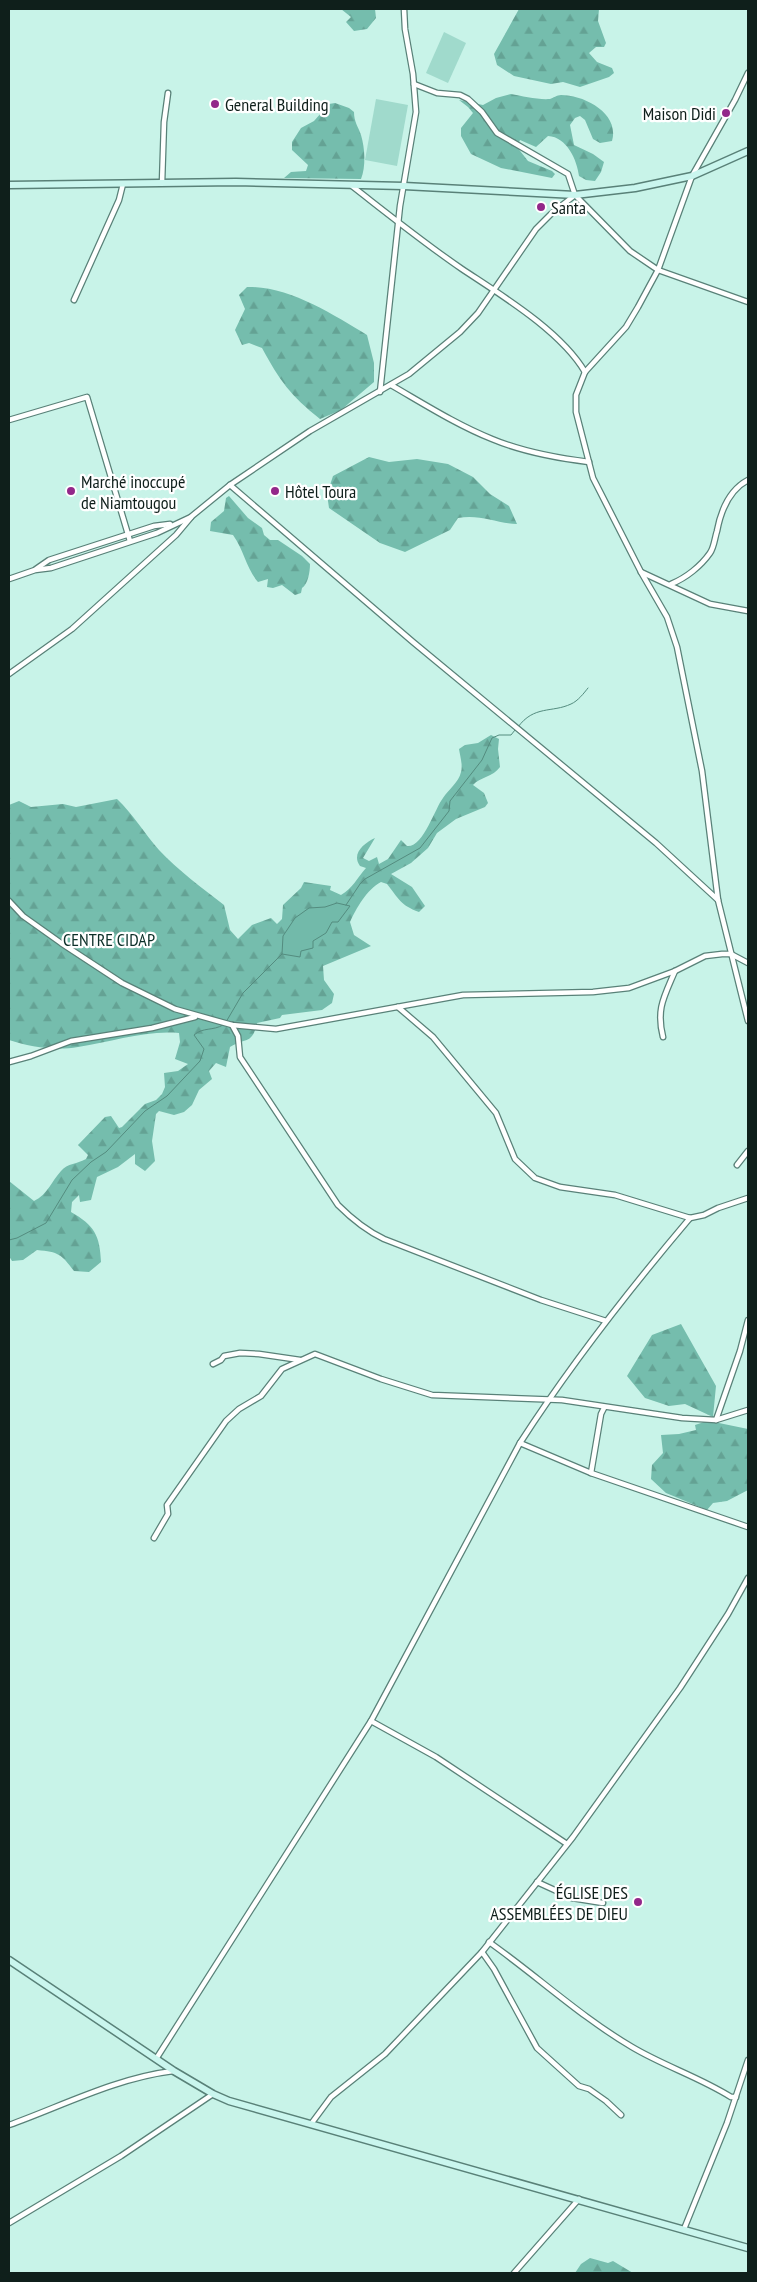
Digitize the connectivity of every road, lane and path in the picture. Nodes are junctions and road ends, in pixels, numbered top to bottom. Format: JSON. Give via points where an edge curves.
{"nodes":[{"id":1,"x":404,"y":9,"type":"edge"},
{"id":2,"x":748,"y":73,"type":"edge"},
{"id":3,"x":414,"y":84,"type":"junction"},
{"id":4,"x":168,"y":93,"type":"dead end"},
{"id":5,"x":748,"y":151,"type":"edge"},
{"id":6,"x":692,"y":176,"type":"junction"},
{"id":7,"x":162,"y":183,"type":"junction"},
{"id":8,"x":123,"y":184,"type":"junction"},
{"id":9,"x":9,"y":185,"type":"edge"},
{"id":10,"x":352,"y":186,"type":"junction"},
{"id":11,"x":404,"y":186,"type":"junction"},
{"id":12,"x":575,"y":195,"type":"junction"},
{"id":13,"x":399,"y":223,"type":"junction"},
{"id":14,"x":658,"y":270,"type":"junction"},
{"id":15,"x":495,"y":289,"type":"junction"},
{"id":16,"x":74,"y":300,"type":"dead end"},
{"id":17,"x":748,"y":302,"type":"edge"},
{"id":18,"x":585,"y":372,"type":"junction"},
{"id":19,"x":391,"y":385,"type":"junction"},
{"id":20,"x":380,"y":392,"type":"junction"},
{"id":21,"x":9,"y":420,"type":"edge"},
{"id":22,"x":589,"y":462,"type":"junction"},
{"id":23,"x":748,"y":480,"type":"edge"},
{"id":24,"x":230,"y":485,"type":"junction"},
{"id":25,"x":192,"y":516,"type":"junction"},
{"id":26,"x":174,"y":524,"type":"junction"},
{"id":27,"x":128,"y":535,"type":"junction"},
{"id":28,"x":130,"y":541,"type":"junction"},
{"id":29,"x":88,"y":548,"type":"junction"},
{"id":30,"x":90,"y":554,"type":"junction"},
{"id":31,"x":59,"y":557,"type":"junction"},
{"id":32,"x":60,"y":565,"type":"junction"},
{"id":33,"x":35,"y":570,"type":"junction"},
{"id":34,"x":641,"y":572,"type":"junction"},
{"id":35,"x":9,"y":579,"type":"edge"},
{"id":36,"x":672,"y":584,"type":"junction"},
{"id":37,"x":748,"y":611,"type":"edge"},
{"id":38,"x":9,"y":674,"type":"edge"},
{"id":39,"x":718,"y":900,"type":"junction"},
{"id":40,"x":9,"y":901,"type":"edge"},
{"id":41,"x":731,"y":954,"type":"junction"},
{"id":42,"x":748,"y":963,"type":"edge"},
{"id":43,"x":675,"y":971,"type":"junction"},
{"id":44,"x":398,"y":1007,"type":"junction"},
{"id":45,"x":196,"y":1016,"type":"junction"},
{"id":46,"x":748,"y":1021,"type":"edge"},
{"id":47,"x":230,"y":1025,"type":"junction"},
{"id":48,"x":663,"y":1038,"type":"dead end"},
{"id":49,"x":9,"y":1062,"type":"edge"},
{"id":50,"x":748,"y":1150,"type":"edge"},
{"id":51,"x":737,"y":1165,"type":"dead end"},
{"id":52,"x":748,"y":1198,"type":"edge"},
{"id":53,"x":690,"y":1218,"type":"junction"},
{"id":54,"x":748,"y":1320,"type":"edge"},
{"id":55,"x":606,"y":1321,"type":"junction"},
{"id":56,"x":300,"y":1360,"type":"junction"},
{"id":57,"x":213,"y":1364,"type":"dead end"},
{"id":58,"x":548,"y":1400,"type":"junction"},
{"id":59,"x":604,"y":1408,"type":"junction"},
{"id":60,"x":748,"y":1410,"type":"edge"},
{"id":61,"x":716,"y":1420,"type":"junction"},
{"id":62,"x":520,"y":1443,"type":"junction"},
{"id":63,"x":591,"y":1473,"type":"junction"},
{"id":64,"x":748,"y":1527,"type":"edge"},
{"id":65,"x":154,"y":1538,"type":"dead end"},
{"id":66,"x":748,"y":1578,"type":"edge"},
{"id":67,"x":371,"y":1721,"type":"junction"},
{"id":68,"x":567,"y":1844,"type":"junction"},
{"id":69,"x":538,"y":1882,"type":"junction"},
{"id":70,"x":603,"y":1903,"type":"dead end"},
{"id":71,"x":489,"y":1942,"type":"junction"},
{"id":72,"x":482,"y":1952,"type":"junction"},
{"id":73,"x":9,"y":1960,"type":"edge"},
{"id":74,"x":156,"y":2059,"type":"junction"},
{"id":75,"x":748,"y":2060,"type":"edge"},
{"id":76,"x":174,"y":2071,"type":"junction"},
{"id":77,"x":213,"y":2094,"type":"junction"},
{"id":78,"x":736,"y":2097,"type":"junction"},
{"id":79,"x":621,"y":2115,"type":"dead end"},
{"id":80,"x":311,"y":2124,"type":"junction"},
{"id":81,"x":9,"y":2125,"type":"edge"},
{"id":82,"x":579,"y":2199,"type":"junction"},
{"id":83,"x":9,"y":2223,"type":"edge"},
{"id":84,"x":684,"y":2229,"type":"junction"},
{"id":85,"x":748,"y":2248,"type":"edge"},
{"id":86,"x":514,"y":2273,"type":"edge"}],
"edges":[{"from":1,"to":3,"type":"street"},
{"from":2,"to":6,"type":"street"},
{"from":3,"to":11,"type":"street","via":[[416,112]]},
{"from":3,"to":12,"type":"street","via":[[437,93],[468,99],[497,133],[568,174]]},
{"from":4,"to":7,"type":"street"},
{"from":5,"to":6,"type":"main road"},
{"from":6,"to":12,"type":"main road","via":[[635,188]]},
{"from":6,"to":14,"type":"street"},
{"from":7,"to":8,"type":"main road"},
{"from":7,"to":10,"type":"main road"},
{"from":8,"to":9,"type":"main road"},
{"from":8,"to":16,"type":"street","via":[[119,200]]},
{"from":10,"to":11,"type":"main road"},
{"from":10,"to":13,"type":"street"},
{"from":11,"to":12,"type":"main road"},
{"from":11,"to":13,"type":"street"},
{"from":12,"to":14,"type":"street","via":[[630,251]]},
{"from":12,"to":15,"type":"street","via":[[536,229]]},
{"from":13,"to":15,"type":"street"},
{"from":13,"to":20,"type":"street"},
{"from":14,"to":17,"type":"street"},
{"from":14,"to":18,"type":"street","via":[[626,327]]},
{"from":15,"to":18,"type":"street","via":[[576,357]]},
{"from":15,"to":19,"type":"street","via":[[460,332]]},
{"from":18,"to":22,"type":"street","via":[[576,395],[576,412]]},
{"from":19,"to":20,"type":"street"},
{"from":19,"to":22,"type":"street","via":[[494,440],[544,455]]},
{"from":20,"to":24,"type":"street","via":[[310,431]]},
{"from":21,"to":27,"type":"street","via":[[87,397]]},
{"from":22,"to":34,"type":"street"},
{"from":23,"to":36,"type":"street","via":[[738,485],[727,501],[711,552],[684,579]]},
{"from":24,"to":25,"type":"street"},
{"from":24,"to":39,"type":"street","via":[[656,843]]},
{"from":25,"to":26,"type":"street"},
{"from":25,"to":38,"type":"street","via":[[72,629]]},
{"from":26,"to":27,"type":"street","via":[[154,526]]},
{"from":26,"to":28,"type":"street"},
{"from":27,"to":28,"type":"street"},
{"from":27,"to":29,"type":"street"},
{"from":28,"to":30,"type":"street"},
{"from":29,"to":30,"type":"street"},
{"from":29,"to":31,"type":"street"},
{"from":30,"to":32,"type":"street"},
{"from":31,"to":32,"type":"street"},
{"from":31,"to":33,"type":"street"},
{"from":32,"to":33,"type":"street"},
{"from":33,"to":35,"type":"street"},
{"from":34,"to":36,"type":"street"},
{"from":34,"to":39,"type":"street","via":[[667,617],[677,647],[702,772]]},
{"from":36,"to":37,"type":"street","via":[[710,604]]},
{"from":39,"to":41,"type":"street"},
{"from":40,"to":45,"type":"street","via":[[23,916],[93,966],[166,1005]]},
{"from":41,"to":42,"type":"street"},
{"from":41,"to":43,"type":"street","via":[[705,956]]},
{"from":41,"to":46,"type":"street"},
{"from":43,"to":44,"type":"street","via":[[629,988],[463,995]]},
{"from":43,"to":48,"type":"street","via":[[660,1005]]},
{"from":44,"to":47,"type":"street","via":[[276,1029]]},
{"from":44,"to":53,"type":"street","via":[[433,1037],[496,1113],[515,1159],[536,1178],[560,1188],[615,1195]]},
{"from":45,"to":47,"type":"street"},
{"from":45,"to":49,"type":"street","via":[[152,1028],[71,1041]]},
{"from":47,"to":55,"type":"street","via":[[238,1036],[240,1057],[255,1082],[338,1205],[355,1222],[384,1239],[541,1300]]},
{"from":50,"to":51,"type":"street"},
{"from":52,"to":53,"type":"street"},
{"from":53,"to":55,"type":"street"},
{"from":54,"to":61,"type":"street"},
{"from":55,"to":58,"type":"street"},
{"from":56,"to":57,"type":"street","via":[[240,1353],[224,1356]]},
{"from":56,"to":58,"type":"street","via":[[315,1354],[432,1395]]},
{"from":56,"to":65,"type":"street","via":[[282,1369],[261,1396],[226,1421],[167,1505],[168,1514]]},
{"from":58,"to":59,"type":"street"},
{"from":58,"to":62,"type":"street"},
{"from":59,"to":61,"type":"street"},
{"from":59,"to":63,"type":"street","via":[[600,1414]]},
{"from":60,"to":61,"type":"street"},
{"from":62,"to":63,"type":"street"},
{"from":62,"to":67,"type":"street"},
{"from":63,"to":64,"type":"street"},
{"from":66,"to":68,"type":"street","via":[[680,1688]]},
{"from":67,"to":68,"type":"street","via":[[436,1757]]},
{"from":67,"to":74,"type":"street"},
{"from":68,"to":69,"type":"street"},
{"from":69,"to":70,"type":"street","via":[[572,1898]]},
{"from":69,"to":71,"type":"street"},
{"from":71,"to":72,"type":"street"},
{"from":71,"to":78,"type":"street","via":[[630,2046]]},
{"from":72,"to":79,"type":"street","via":[[537,2048],[579,2086],[606,2101]]},
{"from":72,"to":80,"type":"street","via":[[384,2054],[331,2097]]},
{"from":73,"to":74,"type":"main road"},
{"from":74,"to":76,"type":"main road"},
{"from":75,"to":78,"type":"street"},
{"from":76,"to":77,"type":"main road"},
{"from":76,"to":81,"type":"street","via":[[116,2085]]},
{"from":77,"to":80,"type":"main road"},
{"from":77,"to":83,"type":"street","via":[[121,2156]]},
{"from":78,"to":84,"type":"street"},
{"from":80,"to":82,"type":"main road"},
{"from":82,"to":84,"type":"main road"},
{"from":82,"to":86,"type":"street"},
{"from":84,"to":85,"type":"main road"}]}
